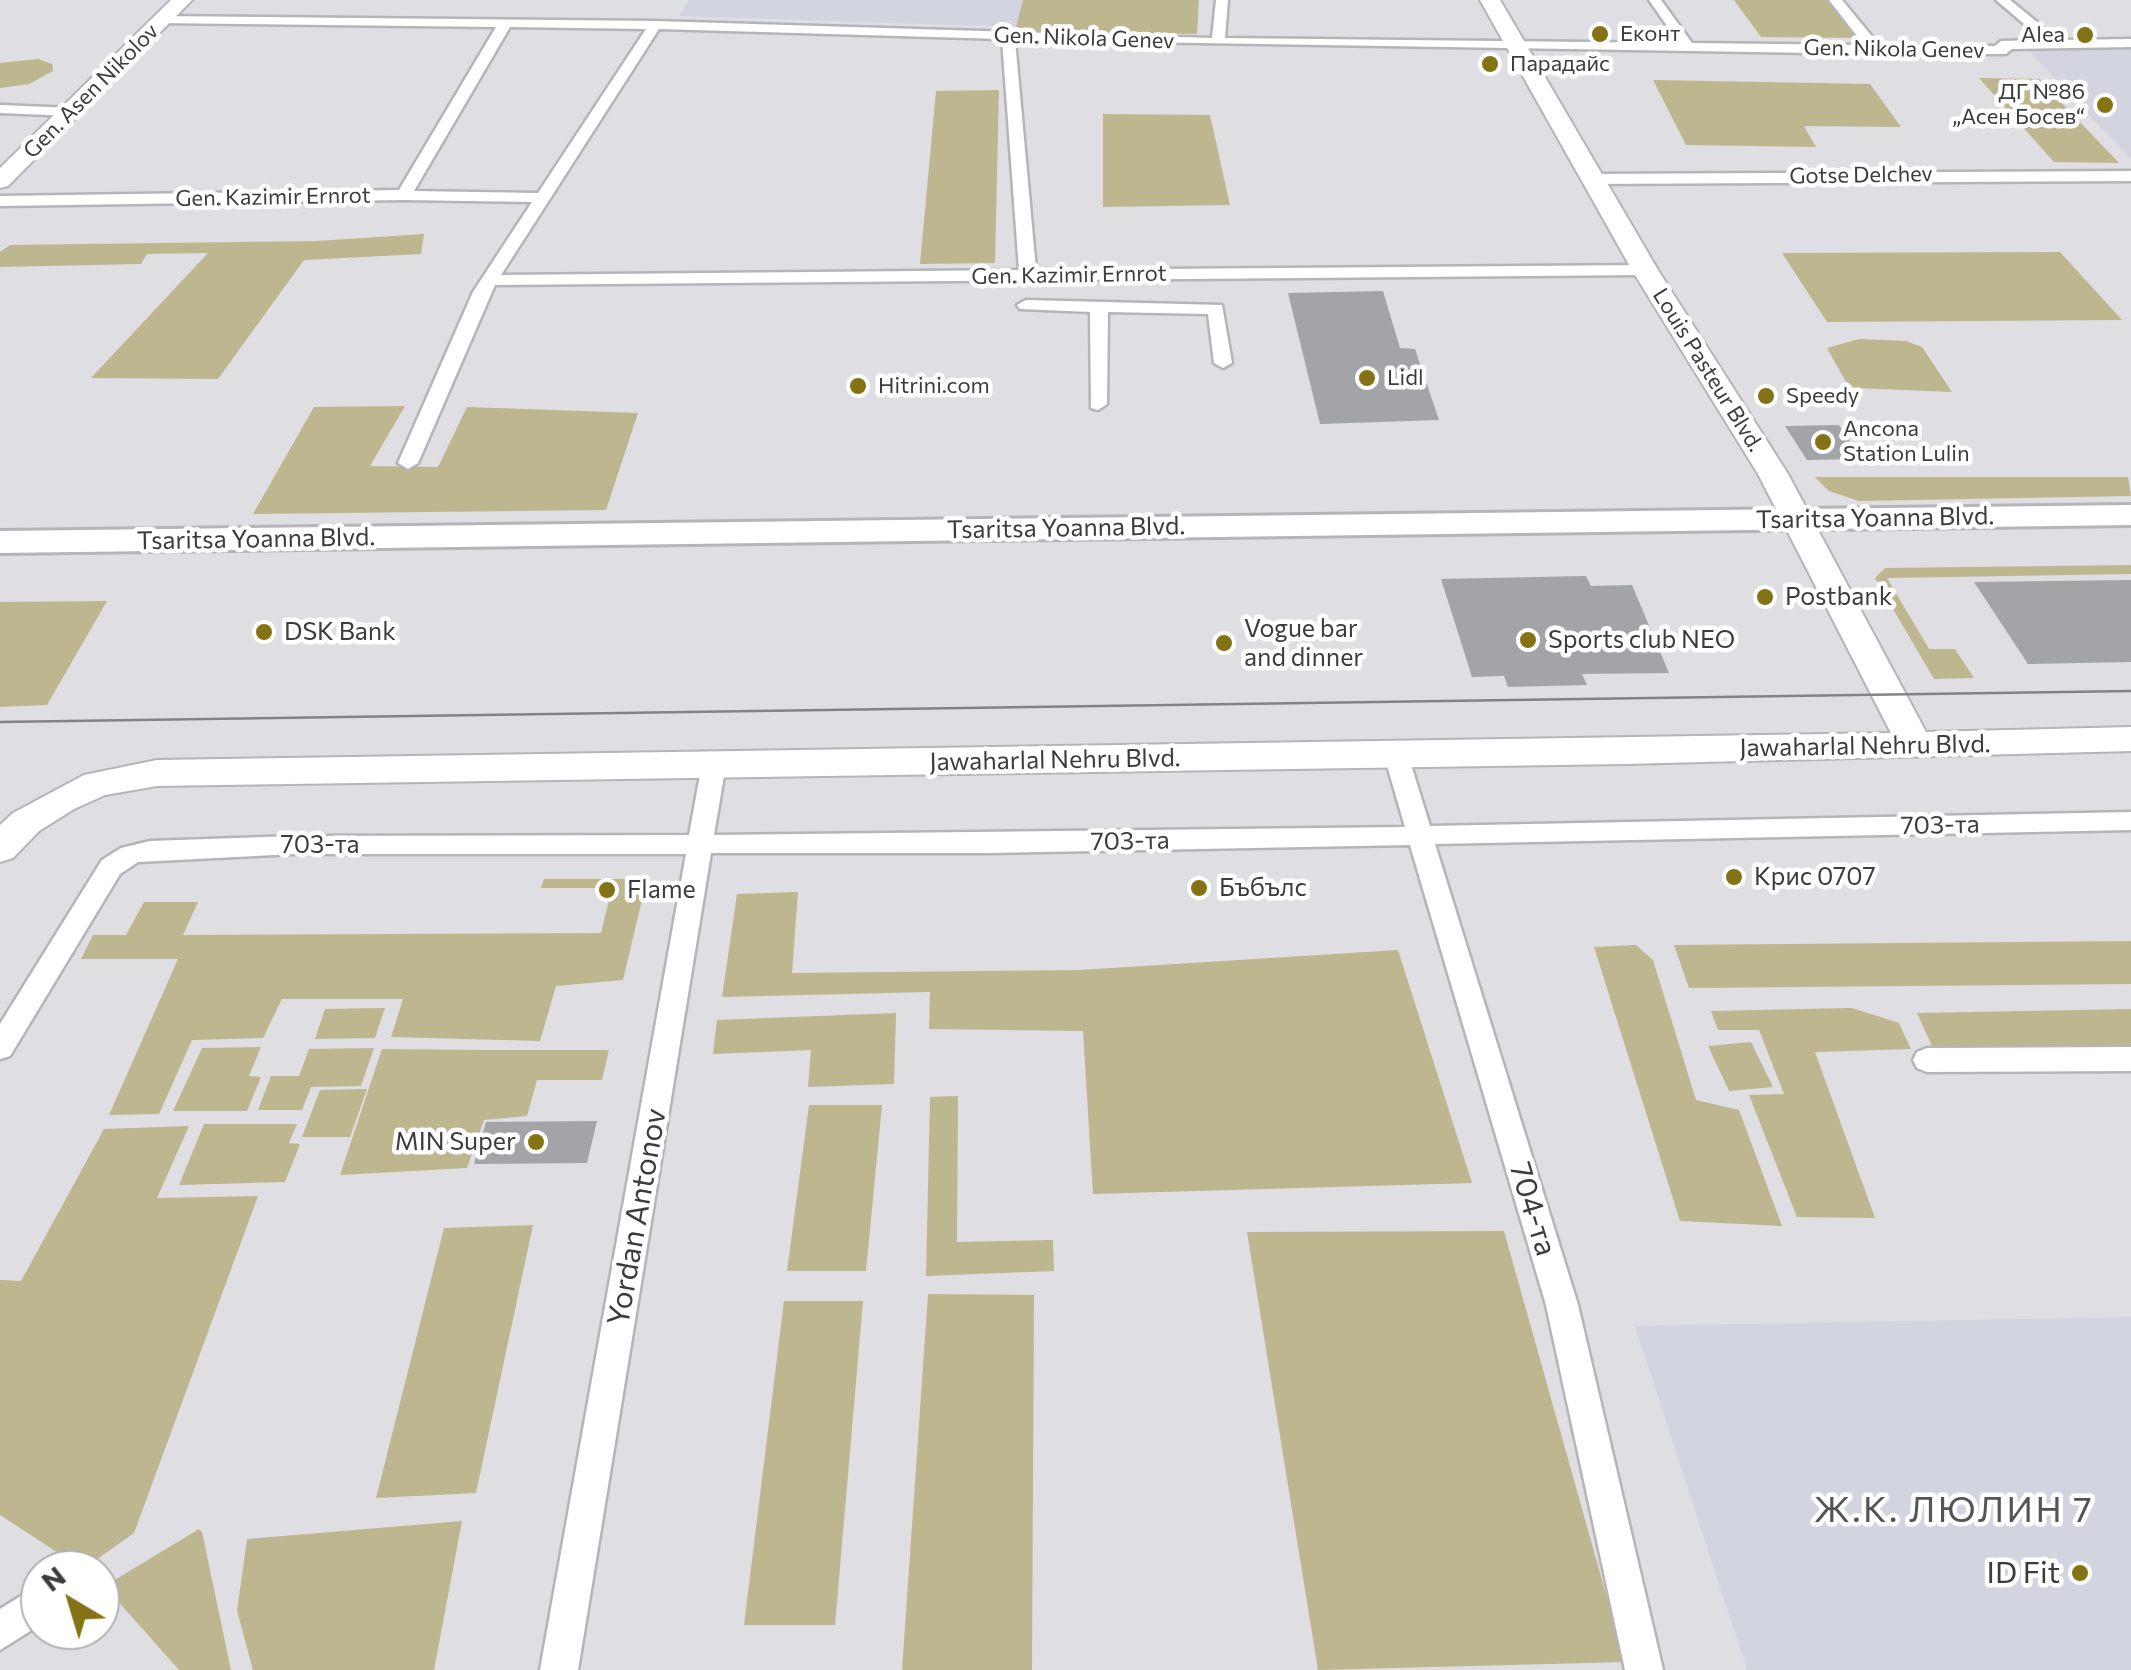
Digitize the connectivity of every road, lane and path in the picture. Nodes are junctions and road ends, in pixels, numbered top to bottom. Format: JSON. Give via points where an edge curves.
{"nodes":[{"id":1,"x":182,"y":0,"type":"edge"},
{"id":2,"x":1222,"y":0,"type":"edge"},
{"id":3,"x":1490,"y":0,"type":"edge"},
{"id":4,"x":1655,"y":0,"type":"edge"},
{"id":5,"x":1835,"y":0,"type":"edge"},
{"id":6,"x":2002,"y":0,"type":"edge"},
{"id":7,"x":162,"y":20,"type":"junction"},
{"id":8,"x":506,"y":24,"type":"junction"},
{"id":9,"x":655,"y":24,"type":"junction"},
{"id":10,"x":1008,"y":35,"type":"junction"},
{"id":11,"x":1218,"y":42,"type":"junction"},
{"id":12,"x":2131,"y":43,"type":"edge"},
{"id":13,"x":1515,"y":44,"type":"junction"},
{"id":14,"x":2056,"y":44,"type":"junction"},
{"id":15,"x":1688,"y":46,"type":"junction"},
{"id":16,"x":1876,"y":50,"type":"junction"},
{"id":17,"x":0,"y":109,"type":"edge"},
{"id":18,"x":72,"y":112,"type":"junction"},
{"id":19,"x":2131,"y":176,"type":"edge"},
{"id":20,"x":1592,"y":178,"type":"junction"},
{"id":21,"x":0,"y":181,"type":"edge"},
{"id":22,"x":404,"y":195,"type":"junction"},
{"id":23,"x":546,"y":198,"type":"junction"},
{"id":24,"x":0,"y":201,"type":"edge"},
{"id":25,"x":1645,"y":270,"type":"junction"},
{"id":26,"x":1028,"y":276,"type":"junction"},
{"id":27,"x":493,"y":280,"type":"junction"},
{"id":28,"x":1026,"y":305,"type":"dead end"},
{"id":29,"x":1099,"y":306,"type":"junction"},
{"id":30,"x":1223,"y":363,"type":"dead end"},
{"id":31,"x":1098,"y":404,"type":"dead end"},
{"id":32,"x":408,"y":464,"type":"dead end"},
{"id":33,"x":2131,"y":515,"type":"edge"},
{"id":34,"x":1804,"y":533,"type":"junction"},
{"id":35,"x":0,"y":542,"type":"edge"},
{"id":36,"x":2131,"y":543,"type":"edge"},
{"id":37,"x":0,"y":569,"type":"edge"},
{"id":38,"x":2131,"y":740,"type":"edge"},
{"id":39,"x":1914,"y":746,"type":"junction"},
{"id":40,"x":1396,"y":755,"type":"junction"},
{"id":41,"x":714,"y":764,"type":"junction"},
{"id":42,"x":2131,"y":821,"type":"edge"},
{"id":43,"x":1418,"y":835,"type":"junction"},
{"id":44,"x":700,"y":846,"type":"junction"},
{"id":45,"x":0,"y":848,"type":"edge"},
{"id":46,"x":0,"y":1048,"type":"edge"},
{"id":47,"x":1927,"y":1060,"type":"dead end"},
{"id":48,"x":2131,"y":1060,"type":"edge"},
{"id":49,"x":559,"y":1670,"type":"edge"},
{"id":50,"x":1644,"y":1670,"type":"edge"}],
"edges":[{"from":1,"to":7,"type":"street","name":"Gen. Asen Nikolov"},
{"from":2,"to":11,"type":"street"},
{"from":3,"to":13,"type":"street","name":"Louis Pasteur Blvd."},
{"from":4,"to":15,"type":"street"},
{"from":5,"to":16,"type":"street"},
{"from":6,"to":14,"type":"street"},
{"from":7,"to":8,"type":"street","name":"Gen. Nikola Genev","via":[[477,18]]},
{"from":7,"to":18,"type":"street","name":"Gen. Asen Nikolov"},
{"from":8,"to":9,"type":"street","name":"Gen. Nikola Genev"},
{"from":8,"to":22,"type":"street"},
{"from":9,"to":10,"type":"street","name":"Gen. Nikola Genev"},
{"from":9,"to":23,"type":"street"},
{"from":10,"to":11,"type":"street","name":"Gen. Nikola Genev"},
{"from":10,"to":26,"type":"street"},
{"from":11,"to":13,"type":"street","name":"Gen. Nikola Genev"},
{"from":12,"to":14,"type":"street","name":"Gen. Nikola Genev"},
{"from":13,"to":15,"type":"street","name":"Gen. Nikola Genev"},
{"from":13,"to":20,"type":"street","name":"Louis Pasteur Blvd."},
{"from":14,"to":16,"type":"street","name":"Gen. Nikola Genev"},
{"from":15,"to":16,"type":"street","name":"Gen. Nikola Genev"},
{"from":17,"to":18,"type":"street"},
{"from":18,"to":21,"type":"street","name":"Gen. Asen Nikolov"},
{"from":19,"to":20,"type":"street","name":"Gotse Delchev"},
{"from":20,"to":25,"type":"street","name":"Louis Pasteur Blvd."},
{"from":22,"to":23,"type":"street","name":"Gen. Kazimir Ernrot"},
{"from":22,"to":24,"type":"street","name":"Gen. Kazimir Ernrot"},
{"from":23,"to":27,"type":"street"},
{"from":25,"to":26,"type":"street","name":"Gen. Kazimir Ernrot"},
{"from":25,"to":34,"type":"street","name":"Louis Pasteur Blvd."},
{"from":26,"to":27,"type":"street","name":"Gen. Kazimir Ernrot"},
{"from":27,"to":32,"type":"street"},
{"from":28,"to":29,"type":"street"},
{"from":29,"to":30,"type":"street","via":[[1216,309]]},
{"from":29,"to":31,"type":"street"},
{"from":33,"to":34,"type":"main road","name":"Tsaritsa Yoanna Blvd."},
{"from":34,"to":35,"type":"main road","name":"Tsaritsa Yoanna Blvd."},
{"from":34,"to":36,"type":"main road","name":"Tsaritsa Yoanna Blvd."},
{"from":34,"to":37,"type":"main road","name":"Tsaritsa Yoanna Blvd."},
{"from":34,"to":39,"type":"street","name":"Louis Pasteur Blvd."},
{"from":38,"to":39,"type":"street","name":"Jawaharlal Nehru Blvd."},
{"from":39,"to":40,"type":"street","name":"Jawaharlal Nehru Blvd."},
{"from":40,"to":41,"type":"street","name":"Jawaharlal Nehru Blvd."},
{"from":40,"to":43,"type":"street","name":"704-та"},
{"from":41,"to":44,"type":"street","name":"Yordan Antonov"},
{"from":41,"to":45,"type":"street","name":"Jawaharlal Nehru Blvd.","via":[[127,776],[61,800]]},
{"from":42,"to":43,"type":"street","name":"703-та"},
{"from":43,"to":44,"type":"street","name":"703-та"},
{"from":43,"to":50,"type":"street","name":"704-та","via":[[1562,1305]]},
{"from":44,"to":46,"type":"street","name":"703-та","via":[[294,844],[130,855],[111,867]]},
{"from":44,"to":49,"type":"street","name":"Yordan Antonov"},
{"from":47,"to":48,"type":"street"}]}
